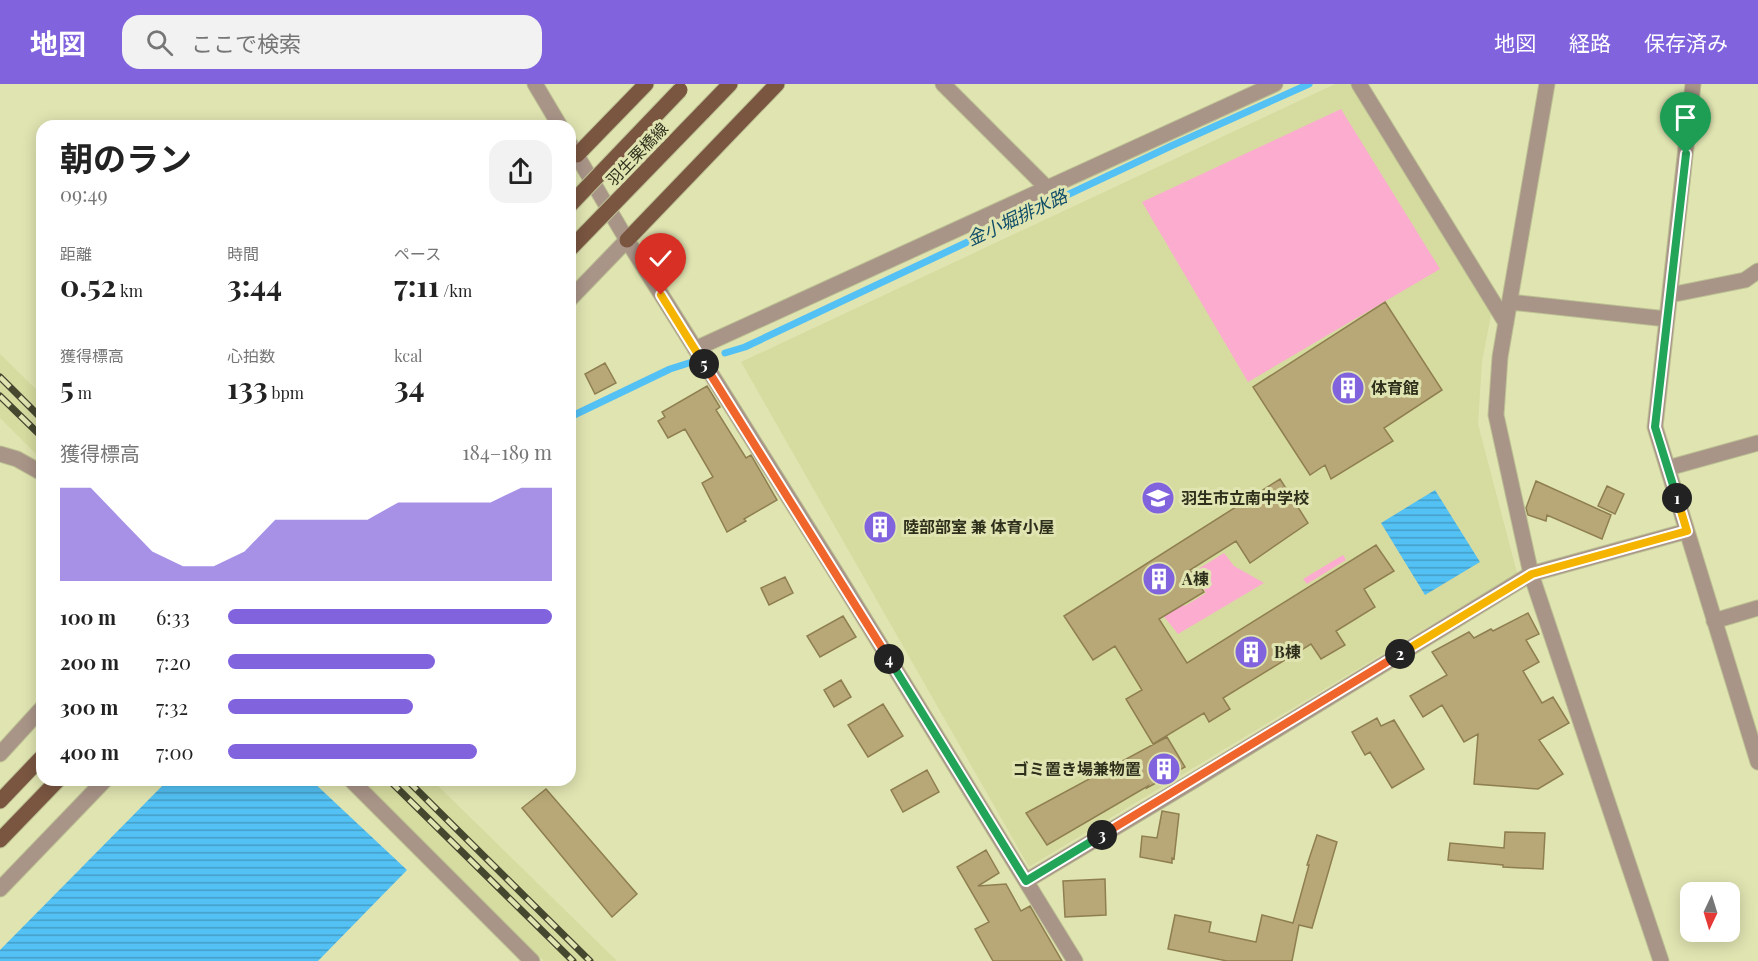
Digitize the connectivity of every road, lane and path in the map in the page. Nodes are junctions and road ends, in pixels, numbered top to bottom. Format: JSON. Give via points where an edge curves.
{"nodes":[{"id":1,"x":535,"y":84,"type":"edge"},
{"id":2,"x":646,"y":84,"type":"edge"},
{"id":3,"x":730,"y":84,"type":"edge"},
{"id":4,"x":777,"y":84,"type":"edge"},
{"id":5,"x":943,"y":84,"type":"edge"},
{"id":6,"x":1275,"y":84,"type":"edge"},
{"id":7,"x":1359,"y":84,"type":"edge"},
{"id":8,"x":1547,"y":84,"type":"edge"},
{"id":9,"x":1694,"y":84,"type":"edge"},
{"id":10,"x":683,"y":87,"type":"edge"},
{"id":11,"x":556,"y":120,"type":"edge"},
{"id":12,"x":576,"y":150,"type":"edge"},
{"id":13,"x":576,"y":160,"type":"edge"},
{"id":14,"x":1047,"y":188,"type":"junction"},
{"id":15,"x":576,"y":199,"type":"edge"},
{"id":16,"x":627,"y":240,"type":"junction"},
{"id":17,"x":576,"y":243,"type":"edge"},
{"id":18,"x":1758,"y":271,"type":"edge"},
{"id":19,"x":576,"y":292,"type":"edge"},
{"id":20,"x":1670,"y":295,"type":"junction"},
{"id":21,"x":1509,"y":302,"type":"junction"},
{"id":22,"x":1667,"y":319,"type":"junction"},
{"id":23,"x":1506,"y":323,"type":"junction"},
{"id":24,"x":695,"y":349,"type":"junction"},
{"id":25,"x":1758,"y":443,"type":"edge"},
{"id":26,"x":0,"y":454,"type":"edge"},
{"id":27,"x":1668,"y":468,"type":"junction"},
{"id":28,"x":36,"y":470,"type":"edge"},
{"id":29,"x":1687,"y":531,"type":"junction"},
{"id":30,"x":1532,"y":574,"type":"junction"},
{"id":31,"x":1758,"y":608,"type":"edge"},
{"id":32,"x":1714,"y":621,"type":"junction"},
{"id":33,"x":36,"y":715,"type":"edge"},
{"id":34,"x":0,"y":754,"type":"edge"},
{"id":35,"x":1758,"y":762,"type":"edge"},
{"id":36,"x":36,"y":763,"type":"edge"},
{"id":37,"x":52,"y":786,"type":"edge"},
{"id":38,"x":99,"y":786,"type":"edge"},
{"id":39,"x":357,"y":786,"type":"edge"},
{"id":40,"x":0,"y":801,"type":"edge"},
{"id":41,"x":0,"y":840,"type":"edge"},
{"id":42,"x":1026,"y":881,"type":"junction"},
{"id":43,"x":0,"y":889,"type":"edge"},
{"id":44,"x":532,"y":961,"type":"edge"},
{"id":45,"x":1075,"y":961,"type":"edge"},
{"id":46,"x":1661,"y":961,"type":"edge"}],
"edges":[{"from":1,"to":11,"type":"street"},
{"from":2,"to":12,"type":"main road"},
{"from":3,"to":17,"type":"main road","name":"羽生栗橋線","bridge":true},
{"from":4,"to":16,"type":"main road"},
{"from":5,"to":14,"type":"street"},
{"from":6,"to":14,"type":"street"},
{"from":7,"to":23,"type":"street"},
{"from":8,"to":21,"type":"street"},
{"from":9,"to":20,"type":"street"},
{"from":10,"to":15,"type":"main road","name":"羽生栗橋線","bridge":true},
{"from":13,"to":16,"type":"street"},
{"from":14,"to":24,"type":"street"},
{"from":16,"to":19,"type":"street"},
{"from":16,"to":24,"type":"street"},
{"from":18,"to":20,"type":"street","via":[[1745,280]]},
{"from":20,"to":22,"type":"street"},
{"from":21,"to":22,"type":"street"},
{"from":21,"to":23,"type":"street"},
{"from":22,"to":27,"type":"street","via":[[1655,427]]},
{"from":23,"to":30,"type":"street","via":[[1496,415]]},
{"from":24,"to":42,"type":"street"},
{"from":25,"to":27,"type":"street"},
{"from":26,"to":28,"type":"street"},
{"from":27,"to":29,"type":"street"},
{"from":29,"to":30,"type":"street"},
{"from":29,"to":32,"type":"street"},
{"from":30,"to":42,"type":"street"},
{"from":30,"to":46,"type":"street"},
{"from":31,"to":32,"type":"street"},
{"from":32,"to":35,"type":"street"},
{"from":33,"to":34,"type":"street"},
{"from":36,"to":40,"type":"main road"},
{"from":37,"to":41,"type":"main road"},
{"from":38,"to":43,"type":"street"},
{"from":39,"to":44,"type":"street"},
{"from":42,"to":45,"type":"street"}]}
